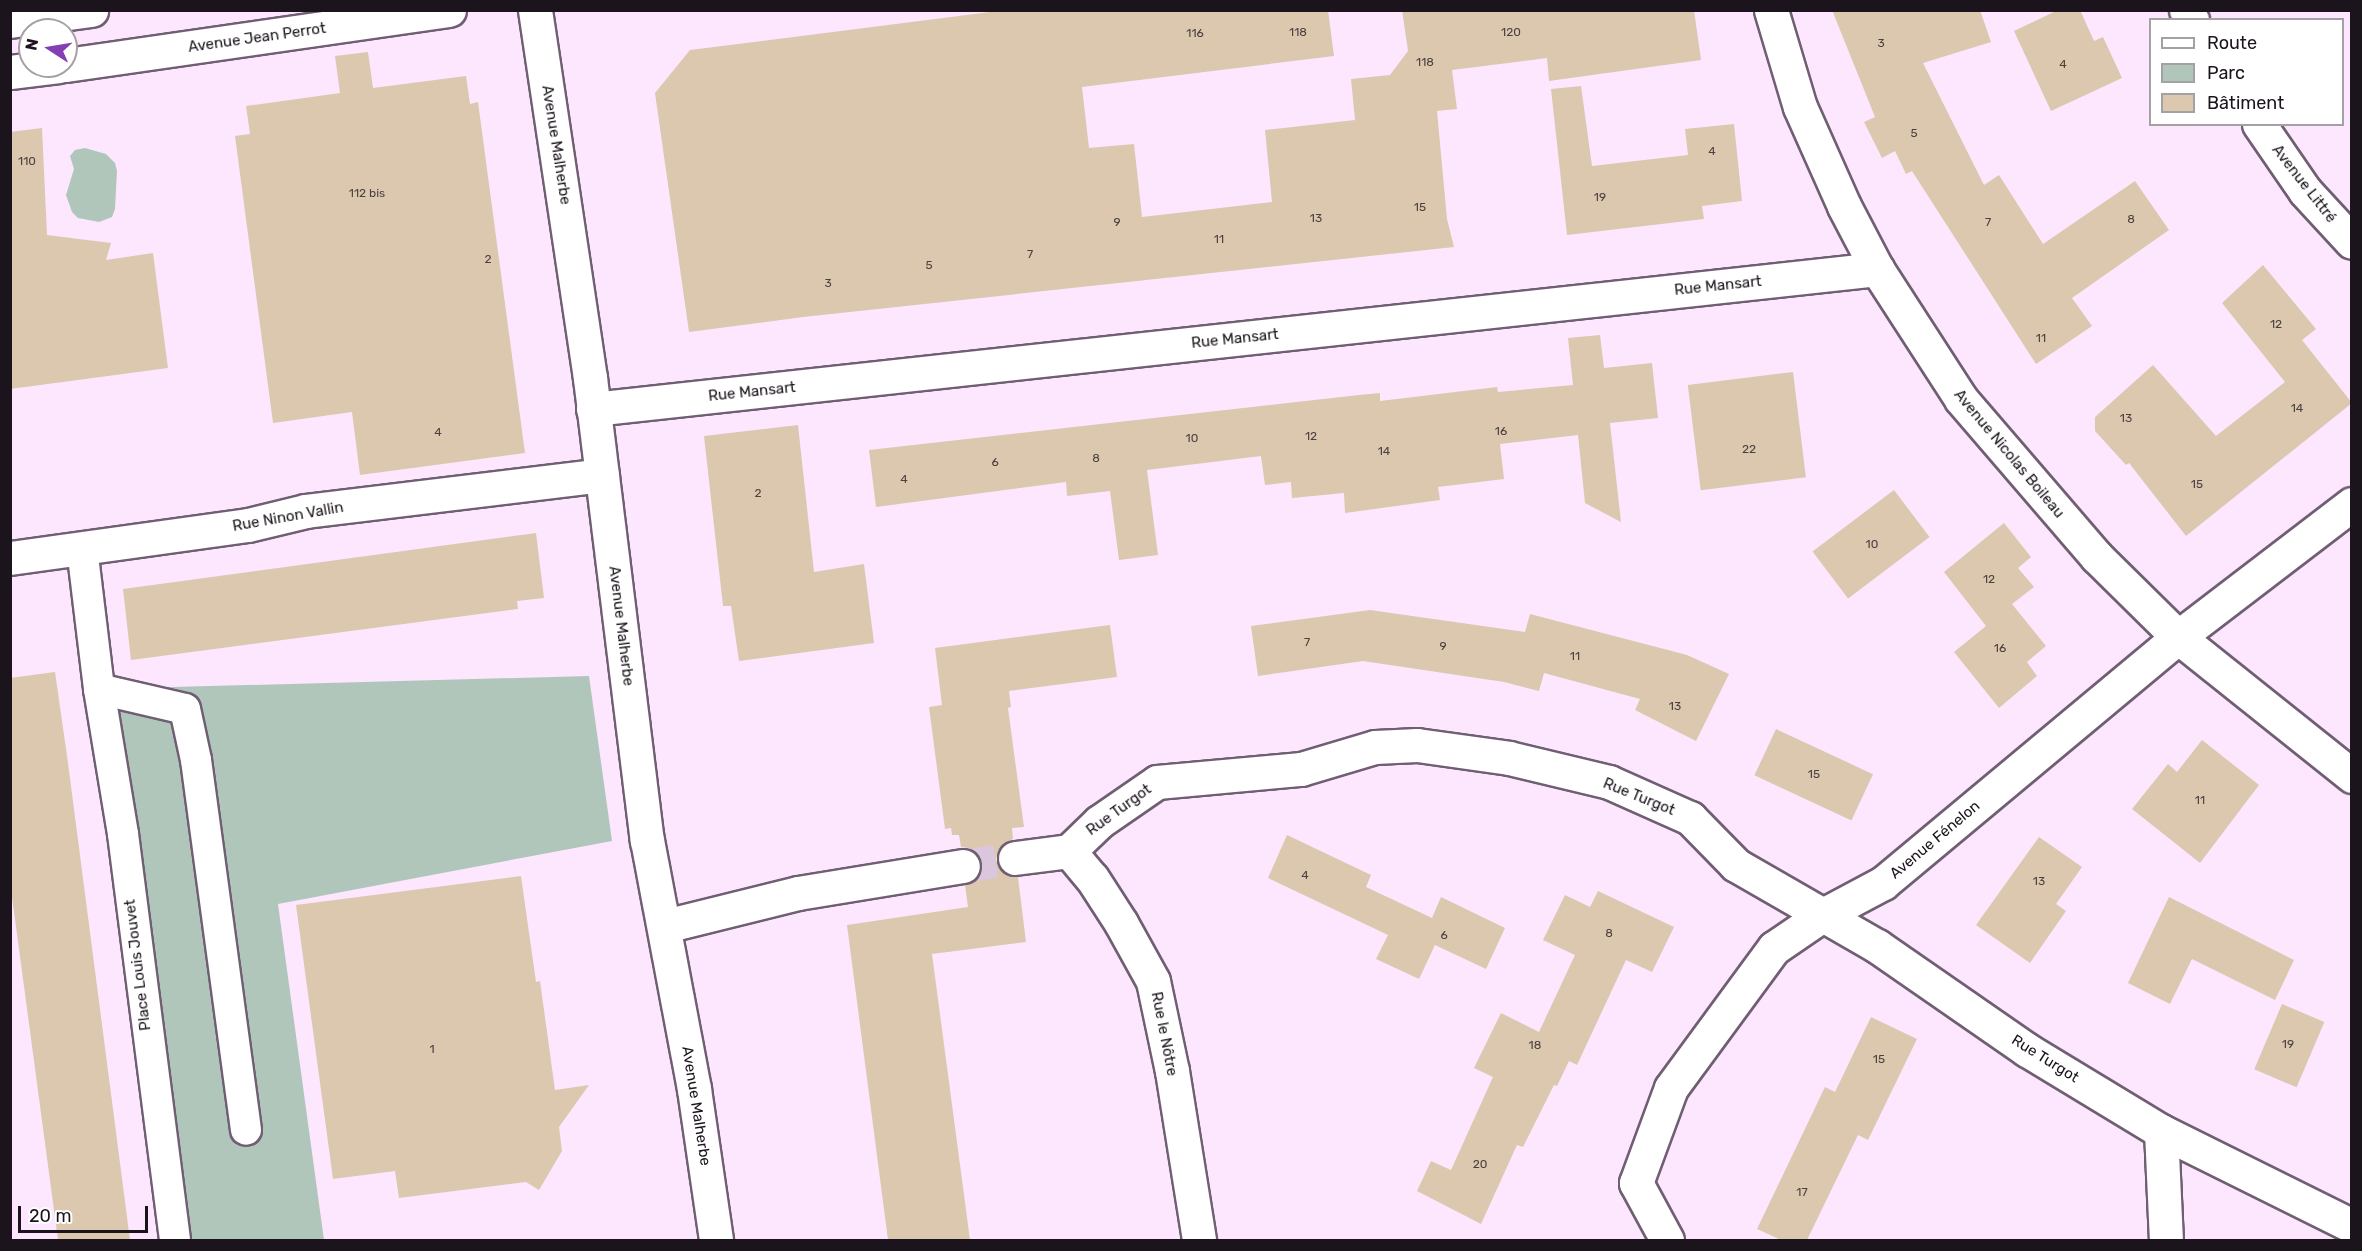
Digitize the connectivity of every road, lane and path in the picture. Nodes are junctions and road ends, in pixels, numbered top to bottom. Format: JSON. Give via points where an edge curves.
{"nodes":[{"id":1,"x":91,"y":10,"type":"edge"},
{"id":2,"x":449,"y":10,"type":"edge"},
{"id":3,"x":535,"y":10,"type":"edge"},
{"id":4,"x":1771,"y":10,"type":"edge"},
{"id":5,"x":10,"y":21,"type":"edge"},
{"id":6,"x":78,"y":63,"type":"edge"},
{"id":7,"x":2260,"y":126,"type":"edge"},
{"id":8,"x":2352,"y":242,"type":"edge"},
{"id":9,"x":1877,"y":269,"type":"junction"},
{"id":10,"x":593,"y":409,"type":"junction"},
{"id":11,"x":602,"y":475,"type":"junction"},
{"id":12,"x":2352,"y":504,"type":"edge"},
{"id":13,"x":82,"y":548,"type":"junction"},
{"id":14,"x":10,"y":558,"type":"edge"},
{"id":15,"x":2178,"y":637,"type":"junction"},
{"id":16,"x":99,"y":689,"type":"junction"},
{"id":17,"x":2352,"y":776,"type":"edge"},
{"id":18,"x":1069,"y":851,"type":"junction"},
{"id":19,"x":1016,"y":858,"type":"tunnel mouth"},
{"id":20,"x":963,"y":866,"type":"tunnel mouth"},
{"id":21,"x":1821,"y":916,"type":"junction"},
{"id":22,"x":665,"y":926,"type":"junction"},
{"id":23,"x":246,"y":1130,"type":"dead end"},
{"id":24,"x":2162,"y":1131,"type":"junction"},
{"id":25,"x":2352,"y":1226,"type":"edge"},
{"id":26,"x":175,"y":1240,"type":"edge"},
{"id":27,"x":716,"y":1240,"type":"edge"},
{"id":28,"x":1199,"y":1240,"type":"edge"},
{"id":29,"x":1667,"y":1240,"type":"edge"},
{"id":30,"x":2166,"y":1240,"type":"edge"}],
"edges":[{"from":1,"to":5,"type":"street"},
{"from":2,"to":6,"type":"street","name":"Avenue Jean Perrot"},
{"from":3,"to":10,"type":"street","name":"Avenue Malherbe"},
{"from":4,"to":9,"type":"street","name":"Avenue Nicolas Boileau","via":[[1800,107]]},
{"from":7,"to":8,"type":"street","name":"Avenue Littré","via":[[2305,190]]},
{"from":9,"to":10,"type":"street","name":"Rue Mansart"},
{"from":9,"to":15,"type":"street","name":"Avenue Nicolas Boileau","via":[[1961,399],[2097,557]]},
{"from":10,"to":11,"type":"street","name":"Avenue Malherbe"},
{"from":11,"to":13,"type":"street","name":"Rue Ninon Vallin","via":[[306,511],[248,525]]},
{"from":11,"to":22,"type":"street","name":"Avenue Malherbe","via":[[647,840]]},
{"from":12,"to":15,"type":"street","name":"Avenue Fénelon"},
{"from":13,"to":14,"type":"street","name":"Rue Ninon Vallin"},
{"from":13,"to":16,"type":"street","name":"Place Louis Jouvet"},
{"from":15,"to":17,"type":"street","name":"Avenue Nicolas Boileau"},
{"from":15,"to":21,"type":"street","name":"Avenue Fénelon","via":[[1883,883]]},
{"from":16,"to":23,"type":"street","via":[[185,709],[196,760]]},
{"from":16,"to":26,"type":"street","name":"Place Louis Jouvet","via":[[123,834]]},
{"from":18,"to":19,"type":"street"},
{"from":18,"to":21,"type":"street","name":"Rue Turgot","via":[[1099,822],[1157,782],[1301,769],[1375,747],[1418,745],[1509,758],[1609,782],[1690,818],[1736,865]]},
{"from":18,"to":28,"type":"street","name":"Rue le Nôtre","via":[[1122,923],[1153,981]]},
{"from":20,"to":22,"type":"street","via":[[798,893]]},
{"from":21,"to":24,"type":"street","name":"Rue Turgot","via":[[1877,946],[2027,1050]]},
{"from":21,"to":29,"type":"street","name":"Avenue Fénelon","via":[[1774,948],[1671,1088],[1636,1183]]},
{"from":22,"to":27,"type":"street","name":"Avenue Malherbe"},
{"from":24,"to":25,"type":"street","name":"Rue Turgot"},
{"from":24,"to":30,"type":"street"}]}
